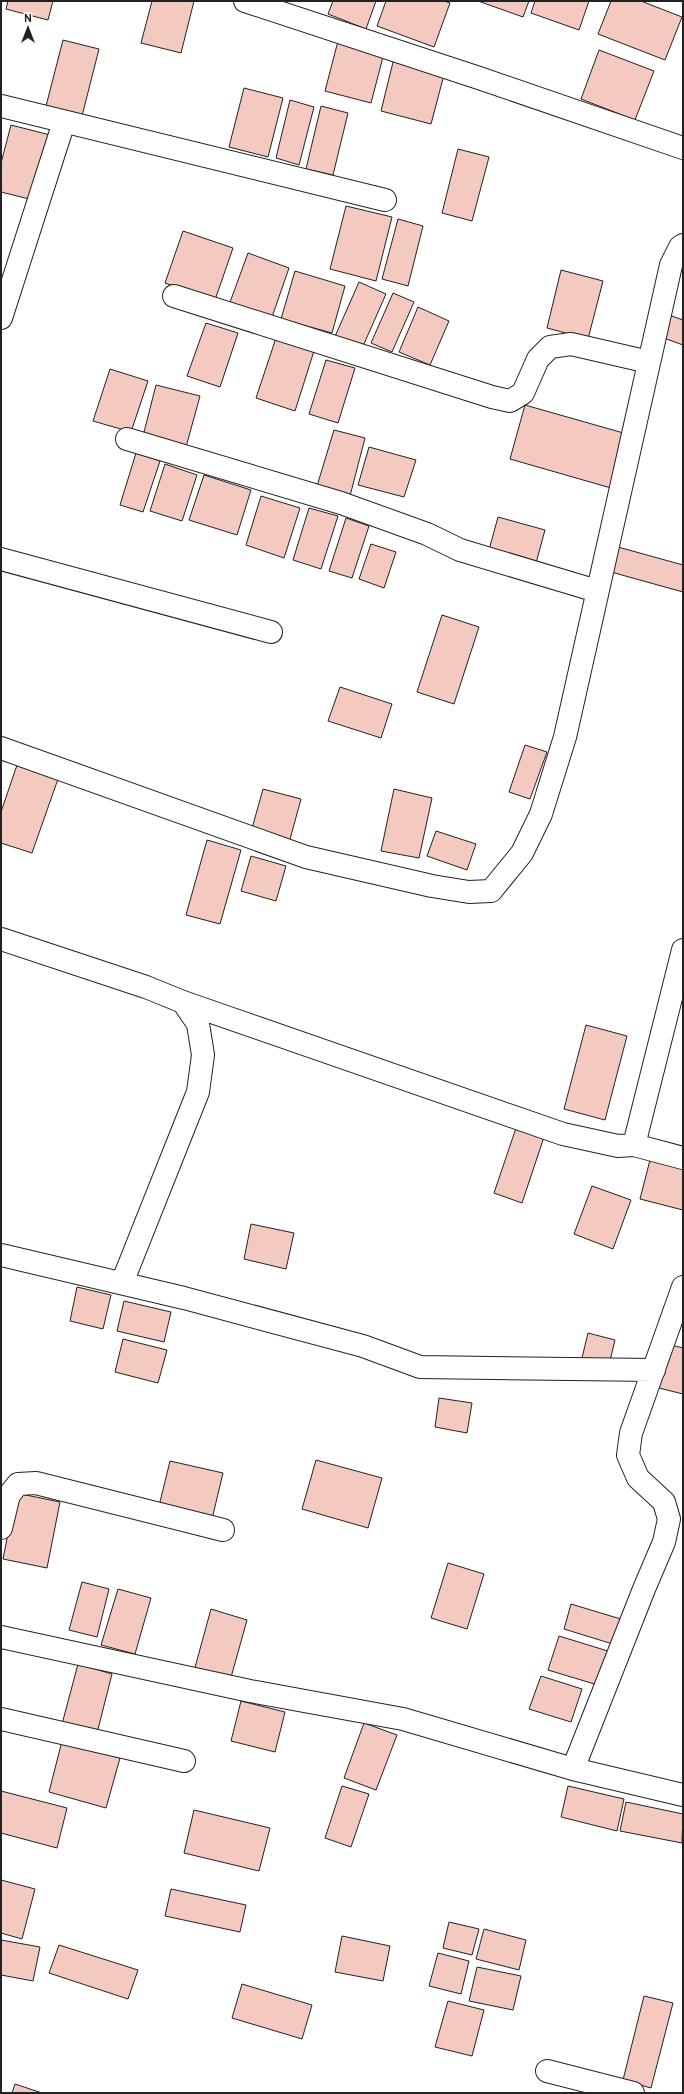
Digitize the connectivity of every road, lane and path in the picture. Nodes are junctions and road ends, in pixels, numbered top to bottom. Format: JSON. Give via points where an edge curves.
{"nodes":[{"id":1,"x":245,"y":1,"type":"edge"},
{"id":2,"x":274,"y":5,"type":"edge"},
{"id":3,"x":1,"y":106,"type":"edge"},
{"id":4,"x":64,"y":122,"type":"junction"},
{"id":5,"x":683,"y":148,"type":"edge"},
{"id":6,"x":386,"y":200,"type":"dead end"},
{"id":7,"x":683,"y":245,"type":"edge"},
{"id":8,"x":174,"y":296,"type":"dead end"},
{"id":9,"x":1,"y":318,"type":"edge"},
{"id":10,"x":649,"y":362,"type":"junction"},
{"id":11,"x":127,"y":439,"type":"dead end"},
{"id":12,"x":1,"y":559,"type":"edge"},
{"id":13,"x":597,"y":591,"type":"junction"},
{"id":14,"x":271,"y":632,"type":"dead end"},
{"id":15,"x":1,"y":748,"type":"edge"},
{"id":16,"x":1,"y":939,"type":"edge"},
{"id":17,"x":683,"y":950,"type":"edge"},
{"id":18,"x":183,"y":1002,"type":"junction"},
{"id":19,"x":634,"y":1145,"type":"junction"},
{"id":20,"x":683,"y":1158,"type":"edge"},
{"id":21,"x":1,"y":1255,"type":"edge"},
{"id":22,"x":122,"y":1283,"type":"junction"},
{"id":23,"x":683,"y":1287,"type":"edge"},
{"id":24,"x":654,"y":1370,"type":"junction"},
{"id":25,"x":1,"y":1528,"type":"edge"},
{"id":26,"x":223,"y":1530,"type":"dead end"},
{"id":27,"x":1,"y":1637,"type":"edge"},
{"id":28,"x":1,"y":1719,"type":"edge"},
{"id":29,"x":184,"y":1761,"type":"dead end"},
{"id":30,"x":573,"y":1769,"type":"junction"},
{"id":31,"x":683,"y":1795,"type":"edge"},
{"id":32,"x":547,"y":2070,"type":"dead end"},
{"id":33,"x":633,"y":2093,"type":"edge"}],
"edges":[{"from":1,"to":2,"type":"street"},
{"from":2,"to":5,"type":"street"},
{"from":3,"to":4,"type":"street"},
{"from":4,"to":6,"type":"street"},
{"from":4,"to":9,"type":"street"},
{"from":7,"to":10,"type":"street","via":[[671,265]]},
{"from":8,"to":10,"type":"street","via":[[510,401],[523,393],[538,359],[550,347],[571,344]]},
{"from":10,"to":13,"type":"street"},
{"from":11,"to":13,"type":"street","via":[[341,503],[427,534],[460,550]]},
{"from":12,"to":14,"type":"street"},
{"from":13,"to":15,"type":"street","via":[[565,737],[541,814],[522,853],[491,891],[469,892],[432,886],[306,857]]},
{"from":16,"to":18,"type":"street","via":[[146,987]]},
{"from":17,"to":19,"type":"street"},
{"from":18,"to":19,"type":"street","via":[[563,1134],[618,1146]]},
{"from":18,"to":22,"type":"street","via":[[198,1024],[203,1055],[198,1092]]},
{"from":19,"to":20,"type":"street"},
{"from":21,"to":22,"type":"street"},
{"from":22,"to":24,"type":"street","via":[[363,1346],[420,1367]]},
{"from":23,"to":24,"type":"street"},
{"from":24,"to":30,"type":"street","via":[[631,1433],[628,1455],[638,1478],[664,1502],[669,1519],[664,1542]]},
{"from":25,"to":26,"type":"street","via":[[9,1495],[18,1484],[36,1483]]},
{"from":27,"to":30,"type":"street","via":[[250,1691],[403,1719]]},
{"from":28,"to":29,"type":"street"},
{"from":30,"to":31,"type":"street"},
{"from":32,"to":33,"type":"street"}]}
